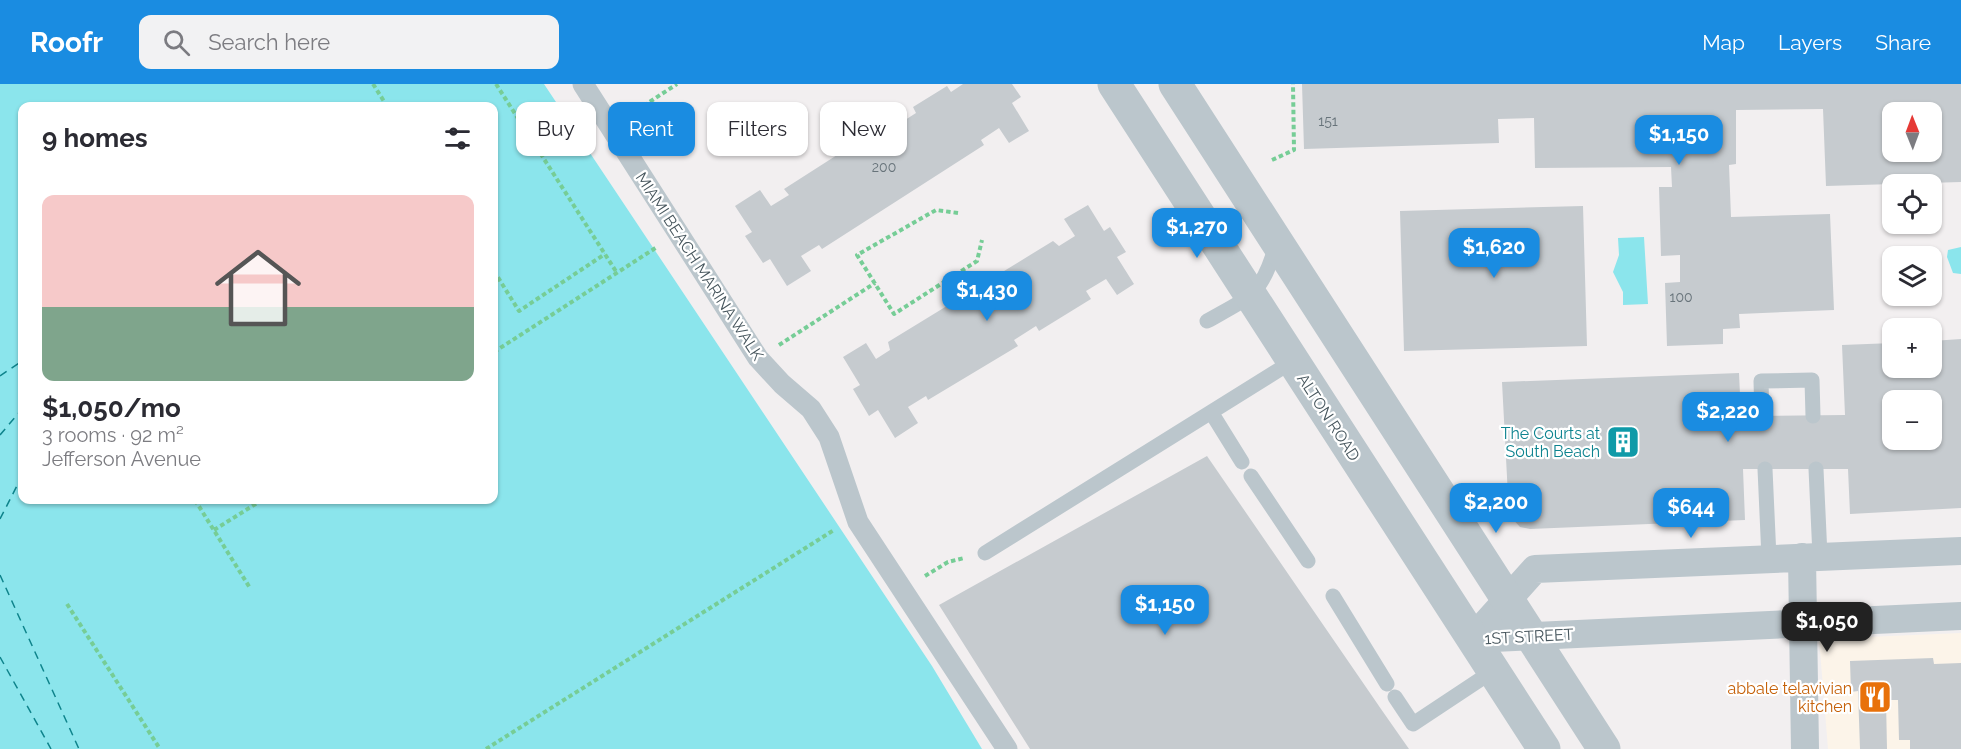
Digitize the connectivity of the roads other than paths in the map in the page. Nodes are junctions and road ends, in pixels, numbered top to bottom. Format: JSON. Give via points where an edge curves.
{"nodes":[{"id":1,"x":583,"y":84,"type":"edge"},
{"id":2,"x":1114,"y":84,"type":"edge"},
{"id":3,"x":1175,"y":84,"type":"edge"},
{"id":4,"x":1277,"y":242,"type":"junction"},
{"id":5,"x":1252,"y":296,"type":"junction"},
{"id":6,"x":1207,"y":321,"type":"dead end"},
{"id":7,"x":1293,"y":361,"type":"junction"},
{"id":8,"x":1211,"y":412,"type":"junction"},
{"id":9,"x":1762,"y":416,"type":"dead end"},
{"id":10,"x":1813,"y":416,"type":"dead end"},
{"id":11,"x":1242,"y":462,"type":"dead end"},
{"id":12,"x":1765,"y":469,"type":"dead end"},
{"id":13,"x":1816,"y":469,"type":"dead end"},
{"id":14,"x":1251,"y":476,"type":"dead end"},
{"id":15,"x":1961,"y":551,"type":"edge"},
{"id":16,"x":985,"y":553,"type":"road end"},
{"id":17,"x":1811,"y":556,"type":"junction"},
{"id":18,"x":1769,"y":558,"type":"junction"},
{"id":19,"x":1308,"y":561,"type":"dead end"},
{"id":20,"x":1333,"y":596,"type":"dead end"},
{"id":21,"x":1508,"y":599,"type":"junction"},
{"id":22,"x":1961,"y":616,"type":"edge"},
{"id":23,"x":1803,"y":625,"type":"junction"},
{"id":24,"x":1530,"y":637,"type":"junction"},
{"id":25,"x":1472,"y":639,"type":"junction"},
{"id":26,"x":1493,"y":671,"type":"junction"},
{"id":27,"x":1542,"y":748,"type":"edge"},
{"id":28,"x":1007,"y":749,"type":"edge"},
{"id":29,"x":1604,"y":749,"type":"edge"},
{"id":30,"x":1806,"y":749,"type":"edge"}],
"edges":[{"from":1,"to":28,"type":"street","name":"MIAMI BEACH MARINA WALK","via":[[758,358],[811,409],[829,437],[858,522]]},
{"from":2,"to":5,"type":"street","name":"ALTON ROAD"},
{"from":3,"to":4,"type":"street"},
{"from":4,"to":5,"type":"lane","via":[[1269,271]]},
{"from":4,"to":21,"type":"street"},
{"from":5,"to":6,"type":"lane"},
{"from":5,"to":7,"type":"street","name":"ALTON ROAD"},
{"from":7,"to":8,"type":"lane"},
{"from":7,"to":25,"type":"street","name":"ALTON ROAD"},
{"from":8,"to":11,"type":"lane"},
{"from":8,"to":16,"type":"lane"},
{"from":9,"to":10,"type":"lane","via":[[1761,381],[1812,380]]},
{"from":12,"to":18,"type":"lane"},
{"from":13,"to":17,"type":"lane"},
{"from":14,"to":19,"type":"lane"},
{"from":15,"to":17,"type":"street","name":"1ST STREET"},
{"from":17,"to":18,"type":"street","name":"1ST STREET"},
{"from":17,"to":23,"type":"street"},
{"from":18,"to":21,"type":"street","name":"1ST STREET","via":[[1535,569]]},
{"from":20,"to":26,"type":"lane","via":[[1413,724]]},
{"from":21,"to":24,"type":"street"},
{"from":21,"to":25,"type":"street","name":"1ST STREET"},
{"from":22,"to":23,"type":"street","name":"1ST STREET"},
{"from":23,"to":24,"type":"street","name":"1ST STREET"},
{"from":23,"to":30,"type":"street"},
{"from":24,"to":25,"type":"street","name":"1ST STREET"},
{"from":24,"to":29,"type":"street"},
{"from":25,"to":26,"type":"street","name":"ALTON ROAD"},
{"from":26,"to":27,"type":"street","name":"ALTON ROAD"}]}
